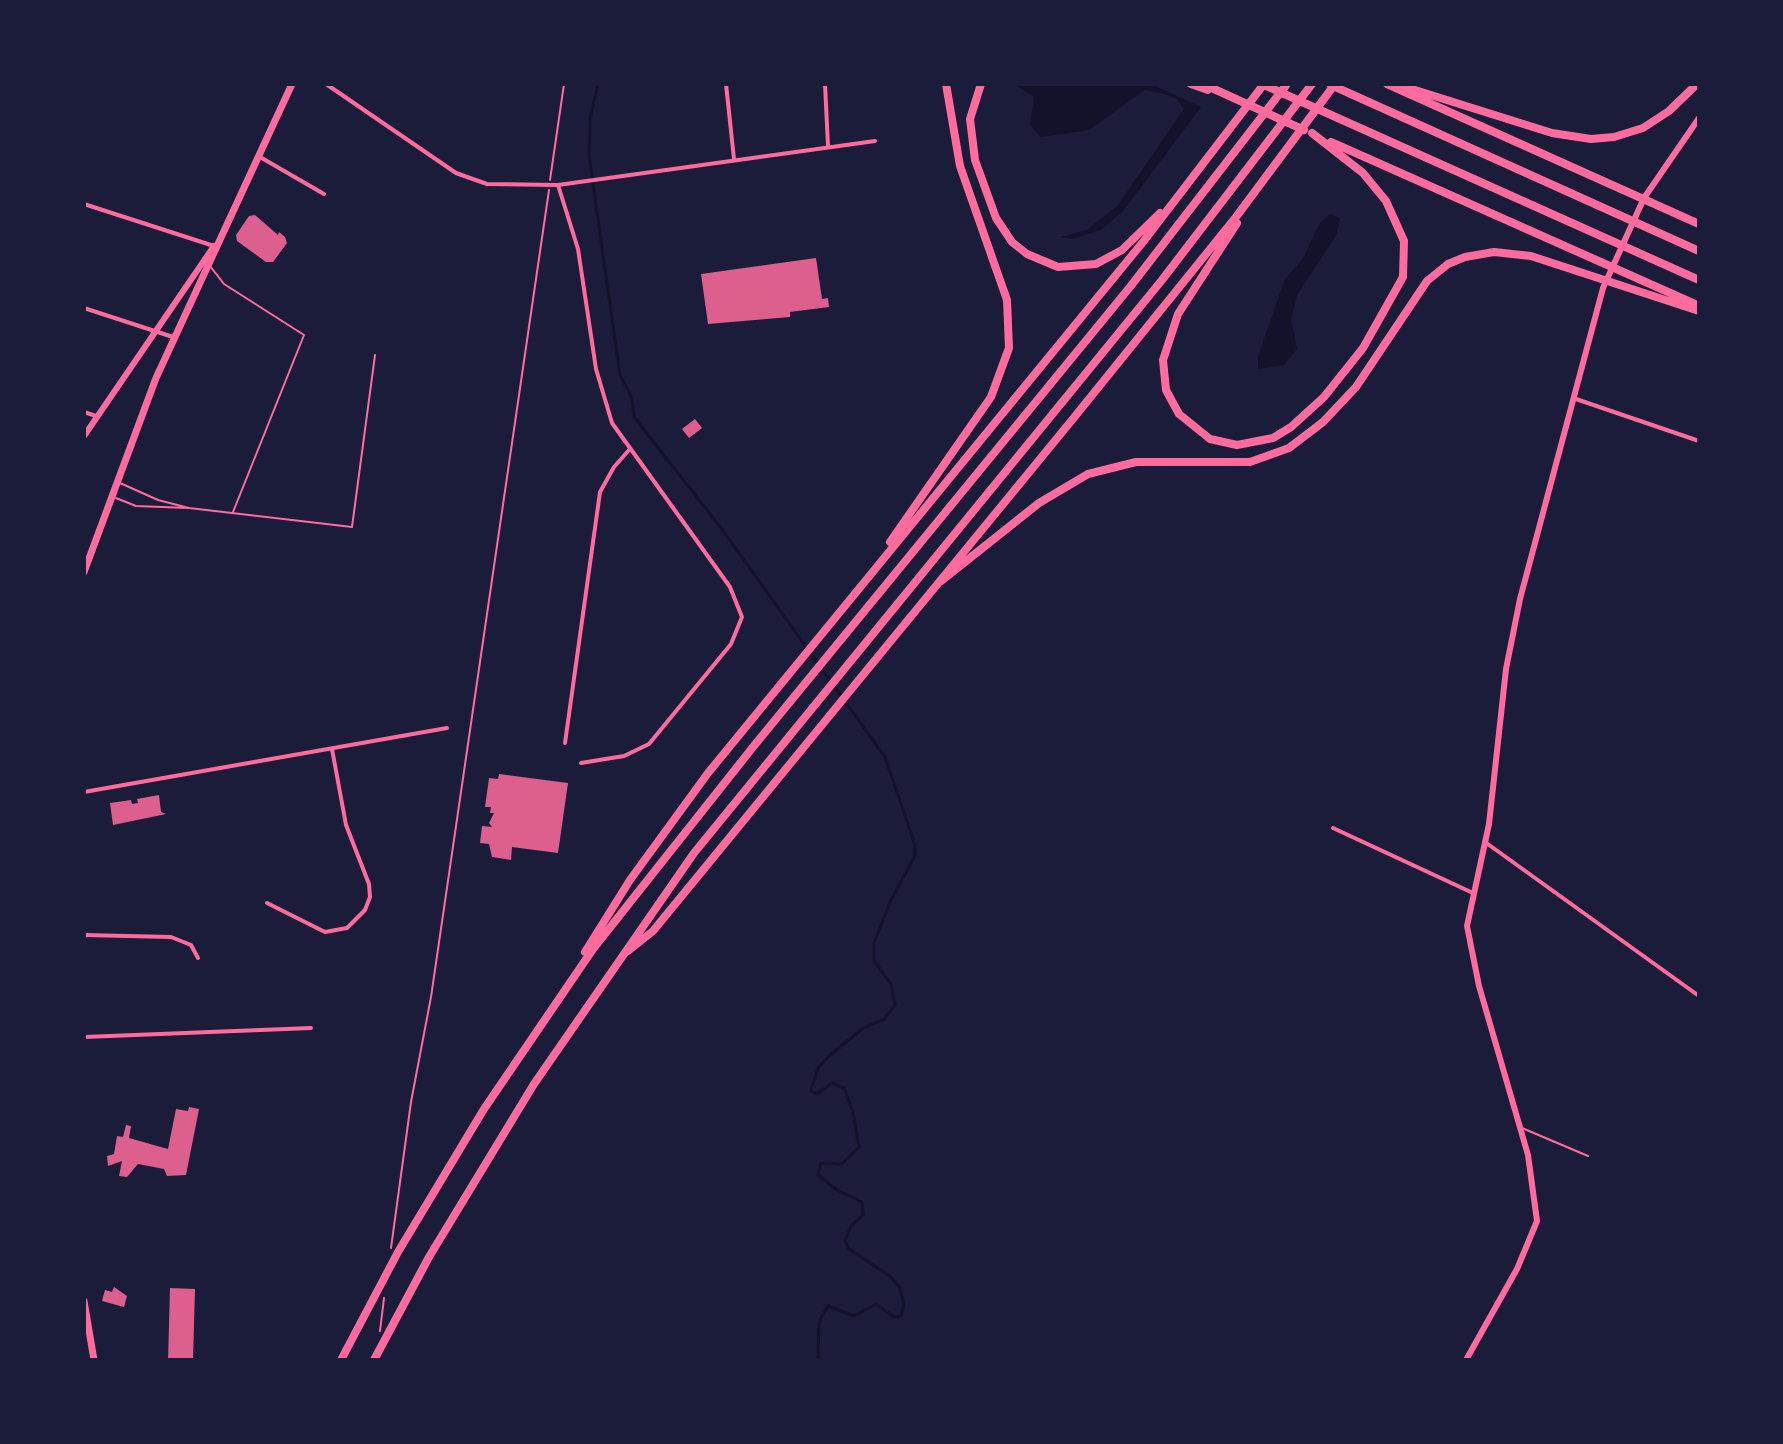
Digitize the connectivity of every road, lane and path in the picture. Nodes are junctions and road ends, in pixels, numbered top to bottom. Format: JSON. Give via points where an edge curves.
{"nodes":[{"id":1,"x":292,"y":84,"type":"edge"},
{"id":2,"x":326,"y":84,"type":"edge"},
{"id":3,"x":564,"y":84,"type":"edge"},
{"id":4,"x":726,"y":84,"type":"edge"},
{"id":5,"x":825,"y":84,"type":"edge"},
{"id":6,"x":946,"y":84,"type":"edge"},
{"id":7,"x":981,"y":84,"type":"edge"},
{"id":8,"x":1191,"y":84,"type":"edge"},
{"id":9,"x":1203,"y":84,"type":"edge"},
{"id":10,"x":1263,"y":84,"type":"edge"},
{"id":11,"x":1287,"y":84,"type":"edge"},
{"id":12,"x":1312,"y":84,"type":"edge"},
{"id":13,"x":1328,"y":84,"type":"edge"},
{"id":14,"x":1335,"y":84,"type":"edge"},
{"id":15,"x":1387,"y":84,"type":"edge"},
{"id":16,"x":1398,"y":84,"type":"edge"},
{"id":17,"x":1697,"y":84,"type":"edge"},
{"id":18,"x":1239,"y":100,"type":"junction"},
{"id":19,"x":1699,"y":118,"type":"edge"},
{"id":20,"x":1312,"y":133,"type":"junction"},
{"id":21,"x":875,"y":141,"type":"dead end"},
{"id":22,"x":828,"y":146,"type":"junction"},
{"id":23,"x":1287,"y":150,"type":"junction"},
{"id":24,"x":258,"y":155,"type":"junction"},
{"id":25,"x":734,"y":159,"type":"junction"},
{"id":26,"x":1198,"y":172,"type":"junction"},
{"id":27,"x":551,"y":177,"type":"dead end"},
{"id":28,"x":558,"y":185,"type":"junction"},
{"id":29,"x":324,"y":194,"type":"dead end"},
{"id":30,"x":548,"y":196,"type":"dead end"},
{"id":31,"x":84,"y":204,"type":"edge"},
{"id":32,"x":1699,"y":224,"type":"edge"},
{"id":33,"x":214,"y":246,"type":"junction"},
{"id":34,"x":1699,"y":251,"type":"edge"},
{"id":35,"x":207,"y":260,"type":"junction"},
{"id":36,"x":1699,"y":280,"type":"edge"},
{"id":37,"x":84,"y":308,"type":"edge"},
{"id":38,"x":1699,"y":308,"type":"edge"},
{"id":39,"x":153,"y":331,"type":"junction"},
{"id":40,"x":174,"y":337,"type":"junction"},
{"id":41,"x":375,"y":355,"type":"dead end"},
{"id":42,"x":1573,"y":398,"type":"junction"},
{"id":43,"x":84,"y":412,"type":"edge"},
{"id":44,"x":96,"y":416,"type":"junction"},
{"id":45,"x":84,"y":436,"type":"edge"},
{"id":46,"x":1699,"y":441,"type":"edge"},
{"id":47,"x":629,"y":450,"type":"junction"},
{"id":48,"x":117,"y":482,"type":"junction"},
{"id":49,"x":111,"y":496,"type":"junction"},
{"id":50,"x":189,"y":508,"type":"junction"},
{"id":51,"x":233,"y":513,"type":"junction"},
{"id":52,"x":84,"y":572,"type":"edge"},
{"id":53,"x":931,"y":589,"type":"junction"},
{"id":54,"x":853,"y":595,"type":"junction"},
{"id":55,"x":447,"y":728,"type":"dead end"},
{"id":56,"x":565,"y":743,"type":"dead end"},
{"id":57,"x":332,"y":749,"type":"junction"},
{"id":58,"x":581,"y":763,"type":"dead end"},
{"id":59,"x":84,"y":792,"type":"edge"},
{"id":60,"x":1333,"y":828,"type":"dead end"},
{"id":61,"x":1485,"y":842,"type":"junction"},
{"id":62,"x":1473,"y":893,"type":"junction"},
{"id":63,"x":267,"y":903,"type":"dead end"},
{"id":64,"x":84,"y":935,"type":"edge"},
{"id":65,"x":198,"y":958,"type":"dead end"},
{"id":66,"x":618,"y":959,"type":"junction"},
{"id":67,"x":1699,"y":996,"type":"edge"},
{"id":68,"x":556,"y":1002,"type":"junction"},
{"id":69,"x":311,"y":1028,"type":"dead end"},
{"id":70,"x":84,"y":1037,"type":"edge"},
{"id":71,"x":1521,"y":1128,"type":"junction"},
{"id":72,"x":1588,"y":1156,"type":"dead end"},
{"id":73,"x":394,"y":1252,"type":"junction"},
{"id":74,"x":384,"y":1299,"type":"dead end"},
{"id":75,"x":84,"y":1301,"type":"edge"},
{"id":76,"x":384,"y":1332,"type":"junction"},
{"id":77,"x":94,"y":1360,"type":"edge"},
{"id":78,"x":341,"y":1360,"type":"edge"},
{"id":79,"x":374,"y":1360,"type":"edge"},
{"id":80,"x":1466,"y":1360,"type":"edge"}],
"edges":[{"from":1,"to":24,"type":"main road"},
{"from":2,"to":28,"type":"street","via":[[467,179]]},
{"from":3,"to":27,"type":"path"},
{"from":4,"to":25,"type":"street"},
{"from":5,"to":22,"type":"street"},
{"from":6,"to":54,"type":"highway","via":[[960,166],[1007,300],[1009,348],[985,407]]},
{"from":7,"to":26,"type":"highway","via":[[970,119],[980,176],[1007,235],[1042,262],[1077,268],[1114,255]]},
{"from":8,"to":18,"type":"highway"},
{"from":9,"to":18,"type":"highway"},
{"from":10,"to":26,"type":"highway"},
{"from":10,"to":36,"type":"highway"},
{"from":11,"to":68,"type":"highway","via":[[1130,287],[632,897]]},
{"from":12,"to":66,"type":"highway","via":[[1162,280],[727,810]]},
{"from":13,"to":34,"type":"highway"},
{"from":14,"to":23,"type":"highway"},
{"from":15,"to":32,"type":"highway"},
{"from":16,"to":17,"type":"highway","via":[[1552,133],[1591,139],[1643,128]]},
{"from":18,"to":20,"type":"highway"},
{"from":19,"to":42,"type":"main road","via":[[1624,236],[1598,302]]},
{"from":20,"to":23,"type":"highway","via":[[1351,162],[1386,201],[1404,241],[1403,277],[1363,348],[1312,408],[1273,438],[1228,444],[1202,434],[1174,407],[1164,381],[1165,348],[1187,298]]},
{"from":20,"to":38,"type":"highway"},
{"from":21,"to":22,"type":"street"},
{"from":22,"to":25,"type":"street"},
{"from":23,"to":53,"type":"highway"},
{"from":24,"to":29,"type":"street"},
{"from":24,"to":33,"type":"main road"},
{"from":25,"to":28,"type":"street"},
{"from":26,"to":54,"type":"highway"},
{"from":28,"to":47,"type":"street","via":[[578,249],[604,399]]},
{"from":30,"to":73,"type":"path","via":[[431,997],[411,1102]]},
{"from":31,"to":33,"type":"street"},
{"from":33,"to":35,"type":"main road"},
{"from":33,"to":39,"type":"main road"},
{"from":35,"to":40,"type":"main road"},
{"from":35,"to":51,"type":"lane","via":[[224,284],[304,335]]},
{"from":37,"to":39,"type":"street"},
{"from":38,"to":53,"type":"highway","via":[[1531,256],[1494,252],[1465,257],[1427,281],[1356,387],[1289,448],[1250,462],[1136,462],[1088,474],[1023,515]]},
{"from":39,"to":40,"type":"street"},
{"from":39,"to":44,"type":"main road"},
{"from":40,"to":48,"type":"main road"},
{"from":41,"to":51,"type":"lane","via":[[352,527]]},
{"from":42,"to":46,"type":"street"},
{"from":42,"to":61,"type":"main road","via":[[1512,635]]},
{"from":43,"to":44,"type":"street"},
{"from":44,"to":45,"type":"main road"},
{"from":47,"to":56,"type":"street","via":[[600,492]]},
{"from":47,"to":58,"type":"street","via":[[730,587],[741,622],[731,644],[649,744],[624,756]]},
{"from":48,"to":49,"type":"main road"},
{"from":48,"to":50,"type":"lane"},
{"from":49,"to":50,"type":"lane","via":[[136,506]]},
{"from":49,"to":52,"type":"main road"},
{"from":50,"to":51,"type":"lane"},
{"from":53,"to":66,"type":"highway","via":[[653,931]]},
{"from":54,"to":68,"type":"highway","via":[[669,825]]},
{"from":55,"to":57,"type":"street"},
{"from":57,"to":59,"type":"street"},
{"from":57,"to":63,"type":"street","via":[[346,825],[369,884],[365,910],[347,928],[325,932]]},
{"from":60,"to":62,"type":"street"},
{"from":61,"to":62,"type":"main road"},
{"from":61,"to":67,"type":"street"},
{"from":62,"to":71,"type":"main road","via":[[1470,941]]},
{"from":64,"to":65,"type":"street","via":[[171,937],[191,945]]},
{"from":66,"to":76,"type":"highway","via":[[494,1146]]},
{"from":68,"to":73,"type":"highway"},
{"from":69,"to":70,"type":"street"},
{"from":71,"to":72,"type":"lane"},
{"from":71,"to":80,"type":"main road","via":[[1537,1221],[1517,1269]]},
{"from":73,"to":78,"type":"highway"},
{"from":74,"to":76,"type":"path"},
{"from":75,"to":77,"type":"main road"},
{"from":76,"to":79,"type":"highway"}]}
